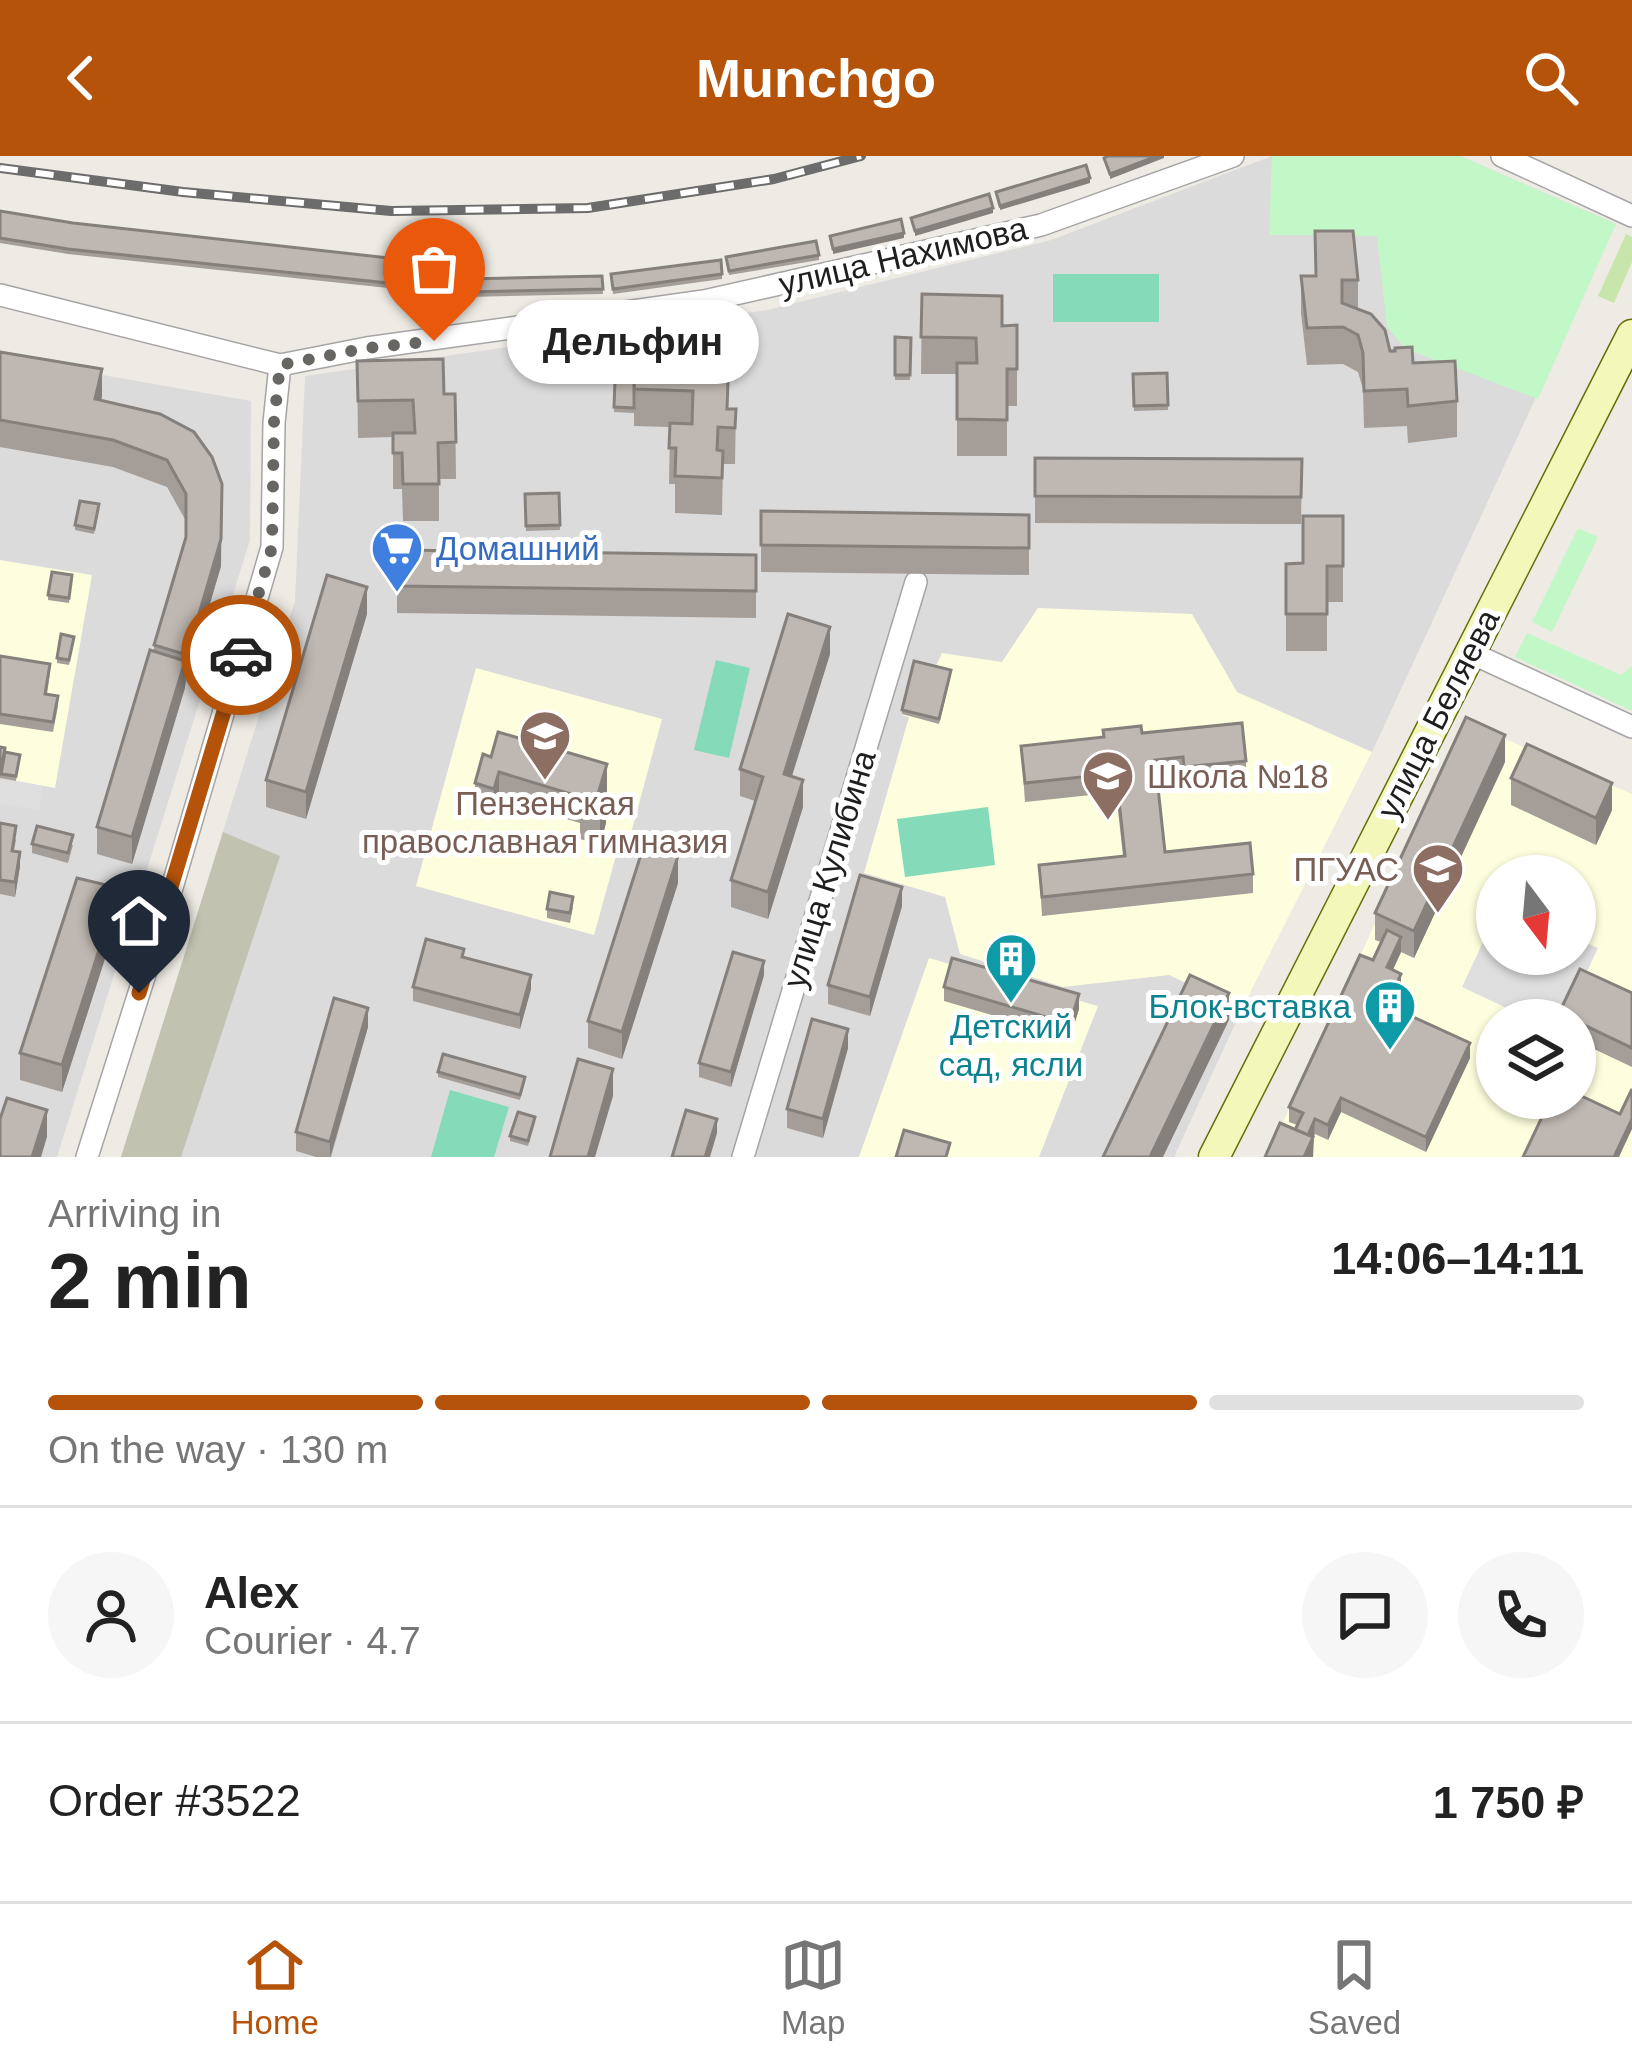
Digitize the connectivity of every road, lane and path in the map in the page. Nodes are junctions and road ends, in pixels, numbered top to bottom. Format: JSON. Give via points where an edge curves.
{"nodes":[{"id":1,"x":1233,"y":156,"type":"edge"},
{"id":2,"x":1502,"y":156,"type":"edge"},
{"id":3,"x":1632,"y":216,"type":"edge"},
{"id":4,"x":0,"y":295,"type":"edge"},
{"id":5,"x":1632,"y":335,"type":"edge"},
{"id":6,"x":280,"y":365,"type":"junction"},
{"id":7,"x":916,"y":582,"type":"dead end"},
{"id":8,"x":1469,"y":652,"type":"junction"},
{"id":9,"x":1632,"y":727,"type":"edge"},
{"id":10,"x":87,"y":1157,"type":"edge"},
{"id":11,"x":742,"y":1157,"type":"edge"},
{"id":12,"x":1214,"y":1157,"type":"edge"}],
"edges":[{"from":1,"to":6,"type":"street","name":"улица Нахимова","via":[[1041,225],[770,287]]},
{"from":2,"to":3,"type":"street"},
{"from":4,"to":6,"type":"street","name":"улица Нахимова"},
{"from":5,"to":8,"type":"main road","name":"улица Беляева"},
{"from":6,"to":10,"type":"street","via":[[272,547]]},
{"from":7,"to":11,"type":"street","name":"улица Кулибина"},
{"from":8,"to":9,"type":"street"},
{"from":8,"to":12,"type":"main road","name":"улица Беляева"}]}
